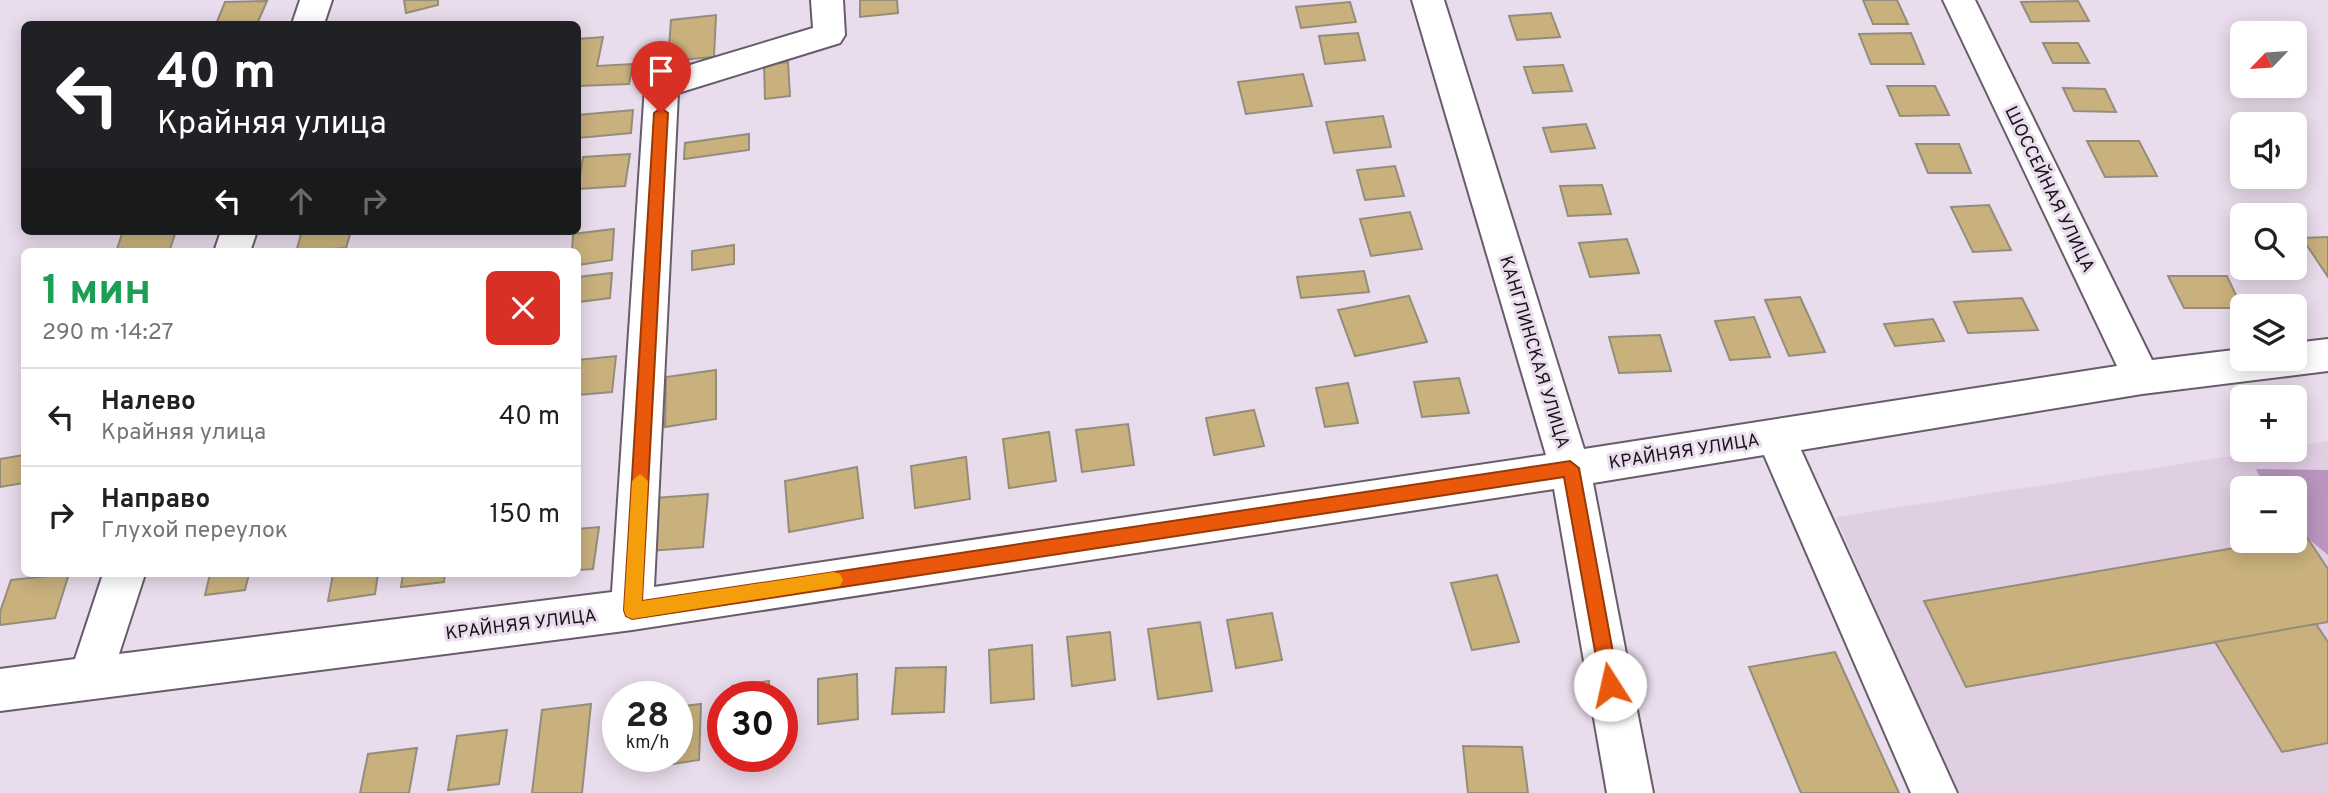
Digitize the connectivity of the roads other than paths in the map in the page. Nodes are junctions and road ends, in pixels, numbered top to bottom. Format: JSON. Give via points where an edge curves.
{"nodes":[{"id":1,"x":317,"y":0,"type":"edge"},
{"id":2,"x":827,"y":0,"type":"edge"},
{"id":3,"x":1428,"y":0,"type":"edge"},
{"id":4,"x":1959,"y":0,"type":"edge"},
{"id":5,"x":309,"y":21,"type":"edge"},
{"id":6,"x":2328,"y":355,"type":"edge"},
{"id":7,"x":2142,"y":378,"type":"junction"},
{"id":8,"x":1775,"y":436,"type":"junction"},
{"id":9,"x":1570,"y":468,"type":"junction"},
{"id":10,"x":123,"y":577,"type":"edge"},
{"id":11,"x":632,"y":610,"type":"junction"},
{"id":12,"x":90,"y":678,"type":"junction"},
{"id":13,"x":0,"y":690,"type":"edge"},
{"id":14,"x":1630,"y":793,"type":"edge"},
{"id":15,"x":1934,"y":793,"type":"edge"}],
"edges":[{"from":1,"to":5,"type":"street"},
{"from":2,"to":11,"type":"street","via":[[829,35],[662,86]]},
{"from":3,"to":9,"type":"street","name":"КАНГЛИНСКАЯ УЛИЦА"},
{"from":4,"to":7,"type":"street","name":"ШОССЕЙНАЯ УЛИЦА"},
{"from":6,"to":7,"type":"street","name":"КРАЙНЯЯ УЛИЦА"},
{"from":7,"to":8,"type":"street","name":"КРАЙНЯЯ УЛИЦА"},
{"from":8,"to":9,"type":"street","name":"КРАЙНЯЯ УЛИЦА"},
{"from":8,"to":15,"type":"street"},
{"from":9,"to":11,"type":"street","name":"КРАЙНЯЯ УЛИЦА"},
{"from":9,"to":14,"type":"street","name":"КАНГЛИНСКАЯ УЛИЦА"},
{"from":10,"to":12,"type":"street"},
{"from":11,"to":12,"type":"street","name":"КРАЙНЯЯ УЛИЦА"},
{"from":12,"to":13,"type":"street","name":"КРАЙНЯЯ УЛИЦА"}]}
